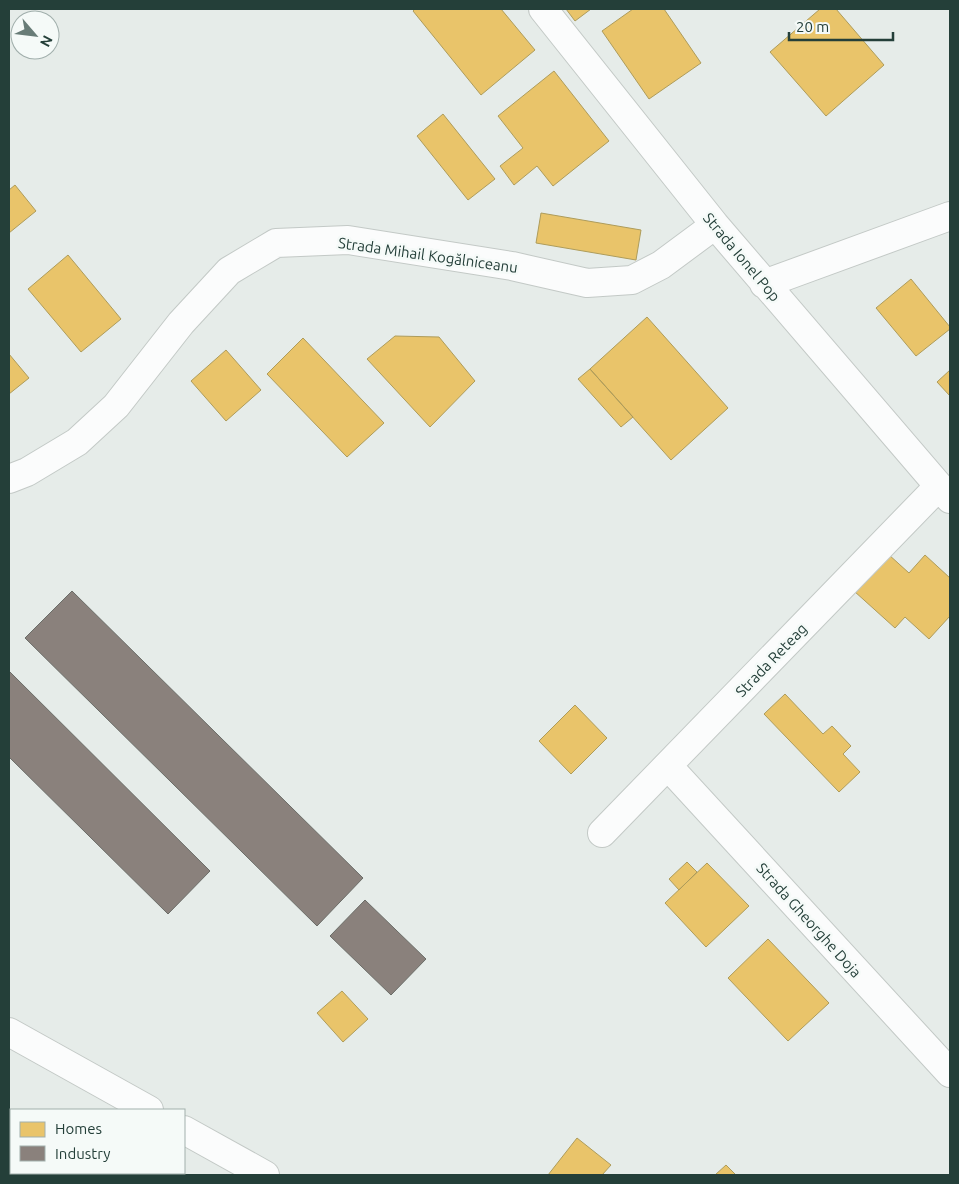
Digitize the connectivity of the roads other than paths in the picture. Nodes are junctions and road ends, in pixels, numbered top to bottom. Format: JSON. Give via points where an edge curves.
{"nodes":[{"id":1,"x":543,"y":9,"type":"edge"},
{"id":2,"x":950,"y":216,"type":"edge"},
{"id":3,"x":715,"y":225,"type":"junction"},
{"id":4,"x":764,"y":284,"type":"junction"},
{"id":5,"x":9,"y":480,"type":"edge"},
{"id":6,"x":944,"y":493,"type":"edge"},
{"id":7,"x":668,"y":766,"type":"junction"},
{"id":8,"x":602,"y":833,"type":"dead end"},
{"id":9,"x":9,"y":1032,"type":"edge"},
{"id":10,"x":950,"y":1074,"type":"edge"},
{"id":11,"x":147,"y":1109,"type":"edge"},
{"id":12,"x":185,"y":1131,"type":"edge"},
{"id":13,"x":265,"y":1175,"type":"edge"}],
"edges":[{"from":1,"to":3,"type":"street","name":"Strada Ionel Pop"},
{"from":2,"to":4,"type":"street"},
{"from":3,"to":4,"type":"street","name":"Strada Ionel Pop"},
{"from":3,"to":5,"type":"street","name":"Strada Mihail Kogălniceanu","via":[[660,265],[632,280],[587,283],[512,266],[348,240],[276,243],[228,271],[181,322],[116,406],[77,442]]},
{"from":4,"to":6,"type":"street","name":"Strada Ionel Pop"},
{"from":6,"to":7,"type":"street","name":"Strada Reteag"},
{"from":7,"to":8,"type":"street","name":"Strada Reteag"},
{"from":7,"to":10,"type":"street","name":"Strada Gheorghe Doja"},
{"from":9,"to":11,"type":"street"},
{"from":12,"to":13,"type":"street"}]}
